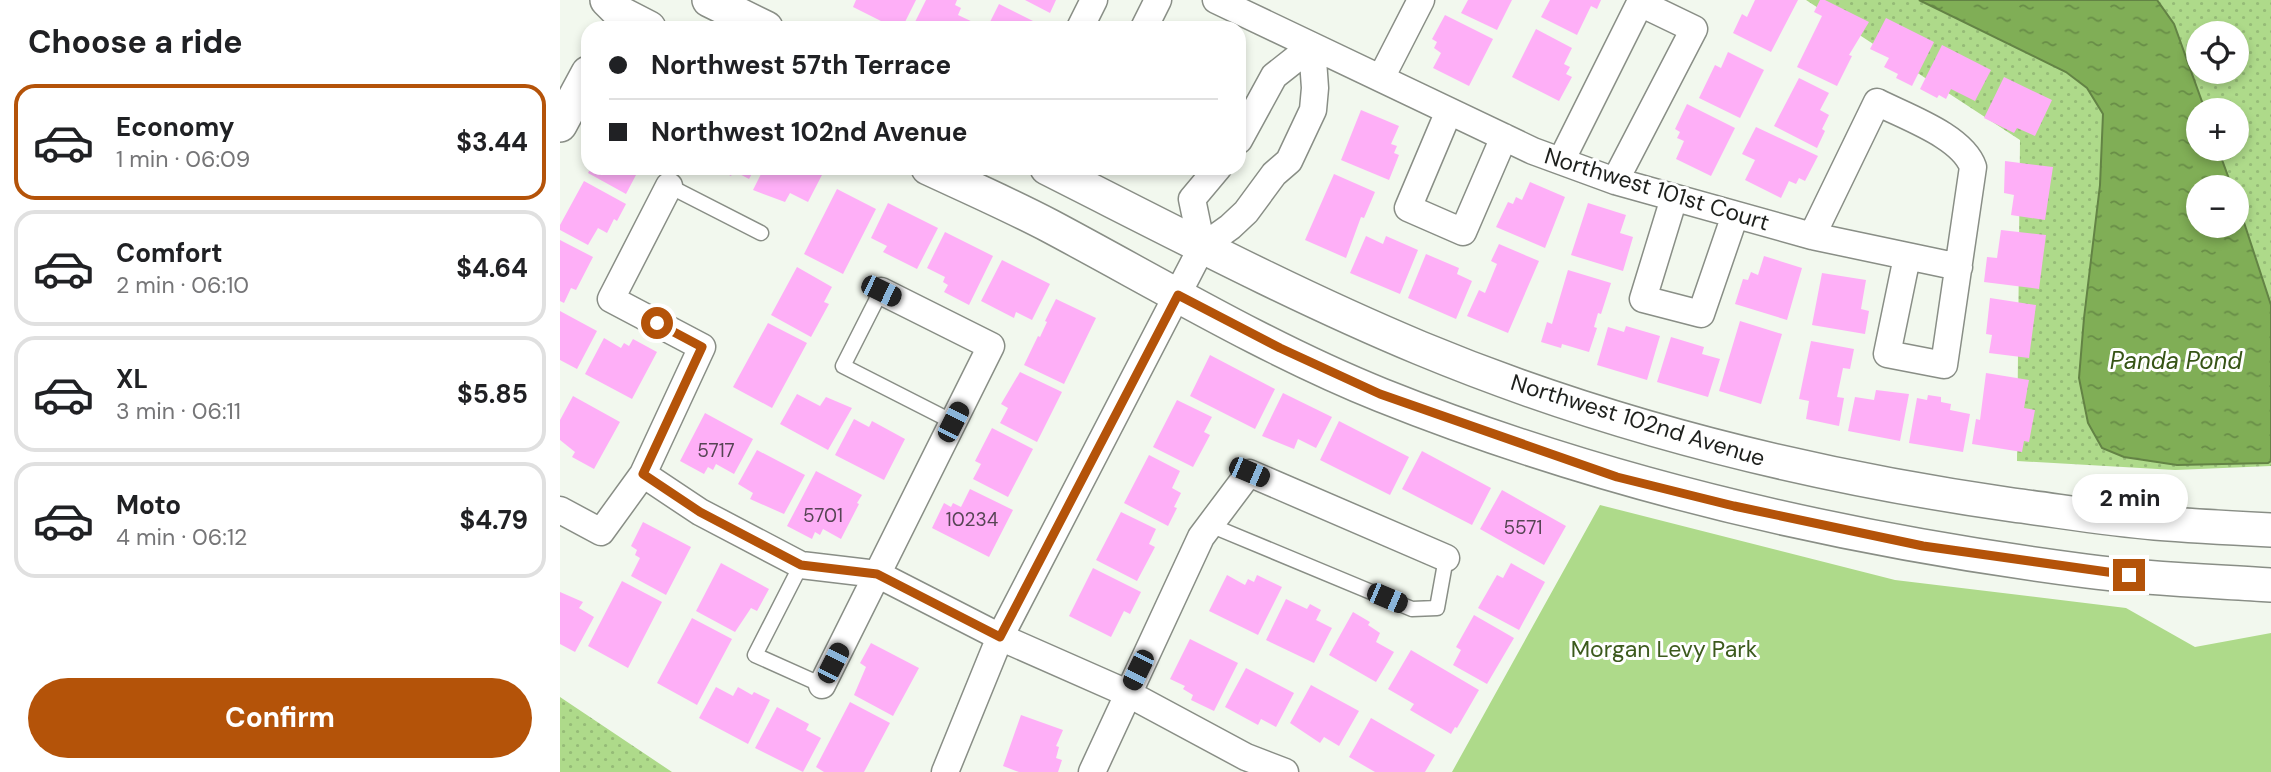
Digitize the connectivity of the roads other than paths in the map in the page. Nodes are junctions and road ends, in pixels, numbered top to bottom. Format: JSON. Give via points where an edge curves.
{"nodes":[{"id":1,"x":709,"y":0,"type":"edge"},
{"id":2,"x":1094,"y":0,"type":"edge"},
{"id":3,"x":1158,"y":0,"type":"edge"},
{"id":4,"x":1216,"y":0,"type":"edge"},
{"id":5,"x":1421,"y":0,"type":"edge"},
{"id":6,"x":752,"y":21,"type":"edge"},
{"id":7,"x":1084,"y":21,"type":"edge"},
{"id":8,"x":1148,"y":21,"type":"edge"},
{"id":9,"x":1312,"y":46,"type":"junction"},
{"id":10,"x":1381,"y":78,"type":"junction"},
{"id":11,"x":581,"y":86,"type":"edge"},
{"id":12,"x":1449,"y":111,"type":"junction"},
{"id":13,"x":560,"y":125,"type":"edge"},
{"id":14,"x":1246,"y":127,"type":"edge"},
{"id":15,"x":1504,"y":137,"type":"junction"},
{"id":16,"x":1561,"y":161,"type":"junction"},
{"id":17,"x":943,"y":175,"type":"edge"},
{"id":18,"x":1061,"y":175,"type":"edge"},
{"id":19,"x":1212,"y":175,"type":"edge"},
{"id":20,"x":1615,"y":181,"type":"junction"},
{"id":21,"x":669,"y":186,"type":"joint"},
{"id":22,"x":1674,"y":198,"type":"junction"},
{"id":23,"x":1735,"y":215,"type":"junction"},
{"id":24,"x":761,"y":233,"type":"dead end"},
{"id":25,"x":1812,"y":236,"type":"junction"},
{"id":26,"x":1202,"y":247,"type":"junction"},
{"id":27,"x":1907,"y":257,"type":"junction"},
{"id":28,"x":1959,"y":267,"type":"junction"},
{"id":29,"x":881,"y":291,"type":"joint"},
{"id":30,"x":1178,"y":295,"type":"junction"},
{"id":31,"x":953,"y":422,"type":"junction"},
{"id":32,"x":643,"y":474,"type":"junction"},
{"id":33,"x":560,"y":510,"type":"edge"},
{"id":34,"x":2271,"y":530,"type":"edge"},
{"id":35,"x":1206,"y":531,"type":"junction"},
{"id":36,"x":1446,"y":558,"type":"joint"},
{"id":37,"x":801,"y":565,"type":"junction"},
{"id":38,"x":877,"y":574,"type":"junction"},
{"id":39,"x":2271,"y":585,"type":"edge"},
{"id":40,"x":1000,"y":637,"type":"junction"},
{"id":41,"x":822,"y":685,"type":"joint"},
{"id":42,"x":1127,"y":693,"type":"junction"},
{"id":43,"x":1271,"y":769,"type":"edge"},
{"id":44,"x":946,"y":772,"type":"edge"},
{"id":45,"x":1092,"y":772,"type":"edge"}],
"edges":[{"from":1,"to":6,"type":"street"},
{"from":2,"to":7,"type":"street"},
{"from":3,"to":8,"type":"street"},
{"from":4,"to":9,"type":"street","name":"Northwest 101st Court"},
{"from":5,"to":10,"type":"street"},
{"from":9,"to":10,"type":"street","name":"Northwest 101st Court"},
{"from":9,"to":14,"type":"street","via":[[1274,76]]},
{"from":9,"to":26,"type":"street","via":[[1315,88],[1300,102],[1277,148],[1274,174],[1246,212]]},
{"from":10,"to":12,"type":"street","name":"Northwest 101st Court"},
{"from":11,"to":13,"type":"street"},
{"from":12,"to":15,"type":"street","name":"Northwest 101st Court"},
{"from":12,"to":15,"type":"street","via":[[1408,208],[1463,232]]},
{"from":15,"to":16,"type":"street","name":"Northwest 101st Court"},
{"from":16,"to":20,"type":"street","name":"Northwest 101st Court"},
{"from":16,"to":20,"type":"street","via":[[1640,3],[1694,29]]},
{"from":17,"to":30,"type":"street"},
{"from":18,"to":26,"type":"street","name":"Northwest 102nd Avenue"},
{"from":19,"to":26,"type":"street","via":[[1192,199]]},
{"from":20,"to":22,"type":"street","name":"Northwest 101st Court"},
{"from":21,"to":24,"type":"lane"},
{"from":21,"to":32,"type":"street","via":[[611,299],[702,347]]},
{"from":22,"to":23,"type":"street","name":"Northwest 101st Court"},
{"from":22,"to":23,"type":"street","via":[[1643,299],[1700,314]]},
{"from":23,"to":25,"type":"street","name":"Northwest 101st Court"},
{"from":25,"to":27,"type":"street","name":"Northwest 101st Court"},
{"from":25,"to":28,"type":"street","via":[[1877,102],[1949,139],[1969,157],[1972,181]]},
{"from":26,"to":30,"type":"street"},
{"from":26,"to":34,"type":"street","name":"Northwest 102nd Avenue","via":[[1422,349],[1561,401],[1707,444],[1950,496],[2155,523]]},
{"from":27,"to":28,"type":"street","name":"Northwest 101st Court"},
{"from":27,"to":28,"type":"street","via":[[1887,354],[1944,365]]},
{"from":29,"to":31,"type":"lane","via":[[843,366]]},
{"from":29,"to":31,"type":"street","via":[[991,346]]},
{"from":30,"to":39,"type":"street","via":[[1380,394],[1617,477],[1923,546],[2096,572]]},
{"from":30,"to":40,"type":"street"},
{"from":31,"to":38,"type":"street"},
{"from":32,"to":33,"type":"street","via":[[601,532]]},
{"from":32,"to":37,"type":"street","via":[[700,512]]},
{"from":35,"to":36,"type":"street","via":[[1249,472]]},
{"from":35,"to":36,"type":"lane","via":[[1412,609],[1437,608]]},
{"from":35,"to":42,"type":"street"},
{"from":37,"to":38,"type":"street"},
{"from":37,"to":41,"type":"lane","via":[[755,655]]},
{"from":38,"to":40,"type":"street"},
{"from":38,"to":41,"type":"street"},
{"from":40,"to":42,"type":"street"},
{"from":40,"to":44,"type":"street"},
{"from":42,"to":43,"type":"street"},
{"from":42,"to":45,"type":"street"}]}
